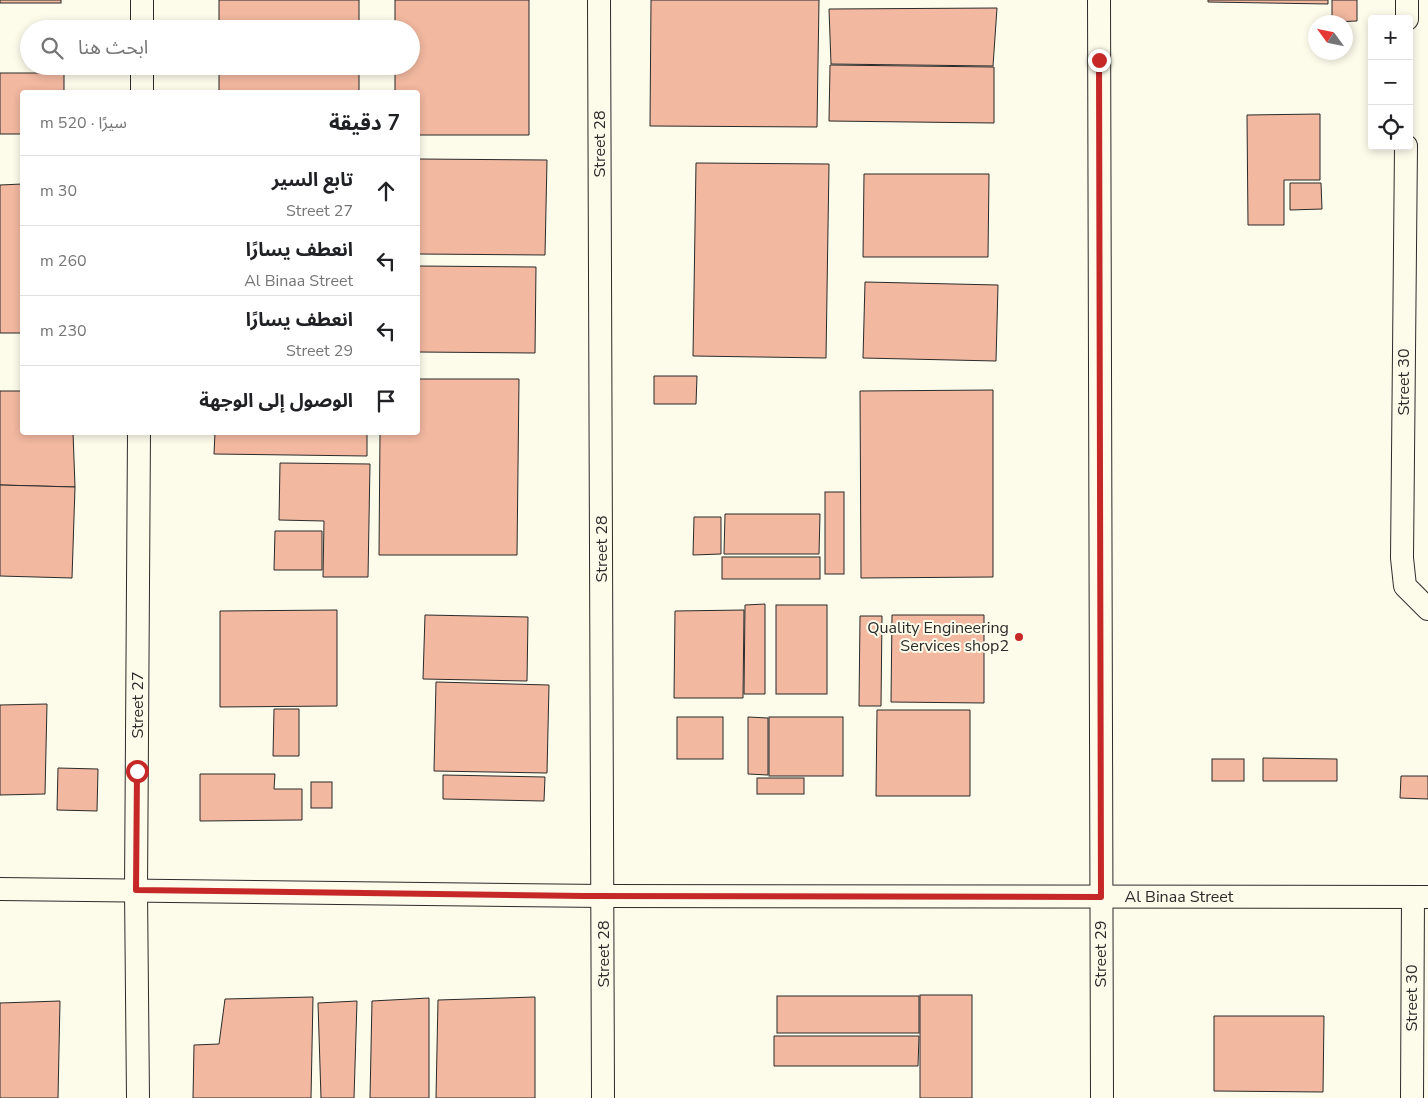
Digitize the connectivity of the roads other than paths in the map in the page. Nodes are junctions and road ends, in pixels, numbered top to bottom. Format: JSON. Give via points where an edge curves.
{"nodes":[{"id":1,"x":142,"y":0,"type":"edge"},
{"id":2,"x":599,"y":0,"type":"edge"},
{"id":3,"x":1099,"y":0,"type":"edge"},
{"id":4,"x":1407,"y":0,"type":"edge"},
{"id":5,"x":1407,"y":15,"type":"edge"},
{"id":6,"x":142,"y":20,"type":"edge"},
{"id":7,"x":142,"y":75,"type":"edge"},
{"id":8,"x":142,"y":90,"type":"edge"},
{"id":9,"x":1406,"y":150,"type":"edge"},
{"id":10,"x":140,"y":435,"type":"edge"},
{"id":11,"x":1428,"y":609,"type":"edge"},
{"id":12,"x":0,"y":889,"type":"edge"},
{"id":13,"x":136,"y":890,"type":"junction"},
{"id":14,"x":604,"y":896,"type":"junction"},
{"id":15,"x":1101,"y":897,"type":"junction"},
{"id":16,"x":1420,"y":897,"type":"edge"},
{"id":17,"x":138,"y":1098,"type":"edge"},
{"id":18,"x":603,"y":1098,"type":"edge"},
{"id":19,"x":1102,"y":1098,"type":"edge"},
{"id":20,"x":1412,"y":1098,"type":"edge"}],
"edges":[{"from":1,"to":6,"type":"street"},
{"from":2,"to":14,"type":"street","name":"Street 28"},
{"from":3,"to":15,"type":"street","name":"Street 29"},
{"from":4,"to":5,"type":"street"},
{"from":7,"to":8,"type":"street"},
{"from":9,"to":11,"type":"street","name":"Street 30","via":[[1402,558],[1405,586]]},
{"from":10,"to":13,"type":"street","name":"Street 27"},
{"from":12,"to":13,"type":"street","name":"Al Binaa Street"},
{"from":13,"to":14,"type":"street","name":"Al Binaa Street"},
{"from":13,"to":17,"type":"street","name":"Street 27"},
{"from":14,"to":15,"type":"street","name":"Al Binaa Street"},
{"from":14,"to":18,"type":"street","name":"Street 28"},
{"from":15,"to":16,"type":"street","name":"Al Binaa Street"},
{"from":15,"to":19,"type":"street","name":"Street 29"},
{"from":16,"to":20,"type":"street","name":"Street 30"}]}
